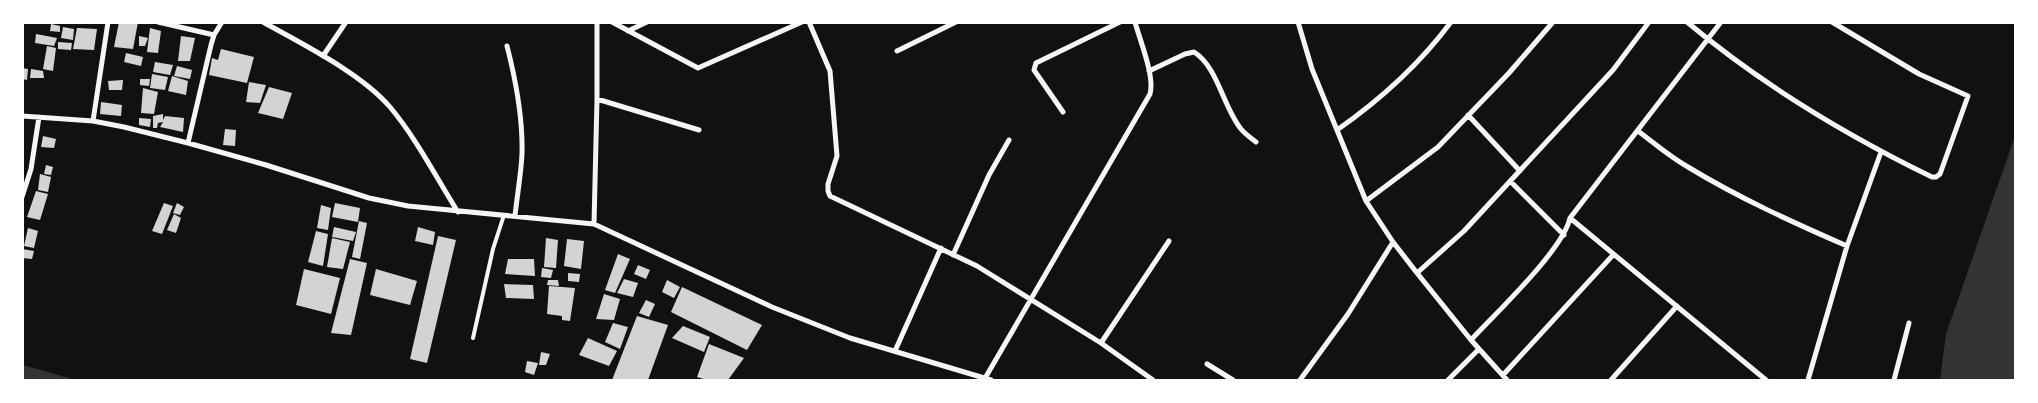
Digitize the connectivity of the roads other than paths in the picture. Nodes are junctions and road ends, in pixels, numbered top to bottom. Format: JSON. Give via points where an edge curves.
{"nodes":[{"id":1,"x":108,"y":22,"type":"edge"},
{"id":2,"x":158,"y":22,"type":"edge"},
{"id":3,"x":222,"y":22,"type":"edge"},
{"id":4,"x":263,"y":22,"type":"edge"},
{"id":5,"x":346,"y":22,"type":"edge"},
{"id":6,"x":597,"y":22,"type":"edge"},
{"id":7,"x":612,"y":22,"type":"edge"},
{"id":8,"x":648,"y":22,"type":"edge"},
{"id":9,"x":802,"y":22,"type":"edge"},
{"id":10,"x":809,"y":22,"type":"edge"},
{"id":11,"x":956,"y":22,"type":"edge"},
{"id":12,"x":1120,"y":22,"type":"edge"},
{"id":13,"x":1135,"y":22,"type":"edge"},
{"id":14,"x":1298,"y":22,"type":"edge"},
{"id":15,"x":1451,"y":22,"type":"edge"},
{"id":16,"x":1553,"y":22,"type":"edge"},
{"id":17,"x":1650,"y":22,"type":"edge"},
{"id":18,"x":1687,"y":22,"type":"edge"},
{"id":19,"x":1721,"y":22,"type":"edge"},
{"id":20,"x":1832,"y":22,"type":"edge"},
{"id":21,"x":628,"y":31,"type":"junction"},
{"id":22,"x":214,"y":35,"type":"junction"},
{"id":23,"x":1707,"y":39,"type":"junction"},
{"id":24,"x":507,"y":46,"type":"dead end"},
{"id":25,"x":897,"y":51,"type":"dead end"},
{"id":26,"x":323,"y":56,"type":"junction"},
{"id":27,"x":1149,"y":71,"type":"junction"},
{"id":28,"x":597,"y":98,"type":"junction"},
{"id":29,"x":1063,"y":112,"type":"dead end"},
{"id":30,"x":1468,"y":115,"type":"junction"},
{"id":31,"x":22,"y":116,"type":"edge"},
{"id":32,"x":39,"y":117,"type":"junction"},
{"id":33,"x":93,"y":121,"type":"junction"},
{"id":34,"x":699,"y":130,"type":"dead end"},
{"id":35,"x":1337,"y":130,"type":"junction"},
{"id":36,"x":1638,"y":130,"type":"junction"},
{"id":37,"x":1009,"y":140,"type":"dead end"},
{"id":38,"x":1256,"y":142,"type":"dead end"},
{"id":39,"x":188,"y":143,"type":"junction"},
{"id":40,"x":1882,"y":152,"type":"junction"},
{"id":41,"x":1520,"y":171,"type":"junction"},
{"id":42,"x":1510,"y":182,"type":"junction"},
{"id":43,"x":22,"y":197,"type":"edge"},
{"id":44,"x":1366,"y":201,"type":"junction"},
{"id":45,"x":458,"y":212,"type":"junction"},
{"id":46,"x":504,"y":215,"type":"junction"},
{"id":47,"x":515,"y":216,"type":"junction"},
{"id":48,"x":1570,"y":218,"type":"junction"},
{"id":49,"x":594,"y":224,"type":"junction"},
{"id":50,"x":1564,"y":235,"type":"junction"},
{"id":51,"x":1170,"y":241,"type":"dead end"},
{"id":52,"x":1393,"y":242,"type":"junction"},
{"id":53,"x":1847,"y":246,"type":"junction"},
{"id":54,"x":941,"y":248,"type":"junction"},
{"id":55,"x":954,"y":255,"type":"junction"},
{"id":56,"x":1613,"y":255,"type":"junction"},
{"id":57,"x":1417,"y":273,"type":"junction"},
{"id":58,"x":1030,"y":298,"type":"junction"},
{"id":59,"x":1677,"y":306,"type":"junction"},
{"id":60,"x":1909,"y":323,"type":"dead end"},
{"id":61,"x":473,"y":338,"type":"dead end"},
{"id":62,"x":1471,"y":340,"type":"junction"},
{"id":63,"x":1101,"y":343,"type":"junction"},
{"id":64,"x":1479,"y":349,"type":"junction"},
{"id":65,"x":894,"y":351,"type":"junction"},
{"id":66,"x":1207,"y":364,"type":"dead end"},
{"id":67,"x":1503,"y":376,"type":"junction"},
{"id":68,"x":984,"y":379,"type":"edge"},
{"id":69,"x":991,"y":380,"type":"edge"},
{"id":70,"x":1154,"y":380,"type":"edge"},
{"id":71,"x":1233,"y":380,"type":"edge"},
{"id":72,"x":1300,"y":380,"type":"edge"},
{"id":73,"x":1448,"y":380,"type":"edge"},
{"id":74,"x":1507,"y":380,"type":"edge"},
{"id":75,"x":1611,"y":380,"type":"edge"},
{"id":76,"x":1766,"y":380,"type":"edge"},
{"id":77,"x":1808,"y":380,"type":"edge"},
{"id":78,"x":1894,"y":380,"type":"edge"}],
"edges":[{"from":1,"to":33,"type":"street"},
{"from":2,"to":22,"type":"street"},
{"from":3,"to":22,"type":"street"},
{"from":4,"to":26,"type":"street"},
{"from":5,"to":26,"type":"street"},
{"from":6,"to":28,"type":"street"},
{"from":7,"to":21,"type":"street"},
{"from":8,"to":21,"type":"street"},
{"from":9,"to":21,"type":"street","via":[[698,68]]},
{"from":10,"to":54,"type":"street","via":[[830,71],[837,156],[828,184],[830,196]]},
{"from":11,"to":25,"type":"street"},
{"from":12,"to":29,"type":"street","via":[[1036,63],[1034,70]]},
{"from":13,"to":27,"type":"street"},
{"from":14,"to":35,"type":"street","via":[[1312,69]]},
{"from":15,"to":35,"type":"street","via":[[1394,86]]},
{"from":16,"to":30,"type":"street"},
{"from":17,"to":41,"type":"street","via":[[1613,70]]},
{"from":18,"to":23,"type":"street"},
{"from":19,"to":23,"type":"street"},
{"from":20,"to":40,"type":"street","via":[[1919,74],[1968,96],[1940,174],[1936,177]]},
{"from":22,"to":39,"type":"street"},
{"from":23,"to":36,"type":"street"},
{"from":23,"to":40,"type":"street","via":[[1791,97]]},
{"from":24,"to":47,"type":"street","via":[[521,120],[522,154]]},
{"from":26,"to":45,"type":"street","via":[[389,106]]},
{"from":27,"to":38,"type":"street","via":[[1194,52],[1209,69],[1241,130]]},
{"from":27,"to":58,"type":"street","via":[[1150,94]]},
{"from":28,"to":34,"type":"street"},
{"from":28,"to":49,"type":"street"},
{"from":30,"to":41,"type":"street"},
{"from":30,"to":44,"type":"street","via":[[1435,150]]},
{"from":31,"to":32,"type":"street"},
{"from":32,"to":33,"type":"street"},
{"from":32,"to":43,"type":"street","via":[[31,169]]},
{"from":33,"to":39,"type":"street"},
{"from":35,"to":44,"type":"street"},
{"from":36,"to":48,"type":"street"},
{"from":36,"to":53,"type":"street","via":[[1686,166],[1727,190]]},
{"from":37,"to":55,"type":"street","via":[[989,175]]},
{"from":39,"to":45,"type":"street","via":[[369,198]]},
{"from":40,"to":53,"type":"street"},
{"from":41,"to":42,"type":"street"},
{"from":42,"to":50,"type":"street"},
{"from":42,"to":57,"type":"street","via":[[1464,231]]},
{"from":44,"to":52,"type":"street"},
{"from":45,"to":46,"type":"street"},
{"from":46,"to":47,"type":"street"},
{"from":46,"to":61,"type":"lane"},
{"from":47,"to":49,"type":"street"},
{"from":48,"to":50,"type":"street"},
{"from":48,"to":56,"type":"street"},
{"from":49,"to":65,"type":"street","via":[[772,307],[850,338]]},
{"from":50,"to":62,"type":"street","via":[[1526,282]]},
{"from":51,"to":63,"type":"street"},
{"from":52,"to":57,"type":"street"},
{"from":52,"to":72,"type":"street","via":[[1348,314]]},
{"from":53,"to":77,"type":"street"},
{"from":54,"to":55,"type":"street"},
{"from":54,"to":65,"type":"street"},
{"from":55,"to":58,"type":"street"},
{"from":56,"to":59,"type":"street"},
{"from":56,"to":67,"type":"street"},
{"from":57,"to":62,"type":"street"},
{"from":58,"to":63,"type":"street"},
{"from":58,"to":68,"type":"street"},
{"from":59,"to":75,"type":"street"},
{"from":59,"to":76,"type":"street"},
{"from":60,"to":78,"type":"street"},
{"from":62,"to":64,"type":"street"},
{"from":63,"to":70,"type":"street"},
{"from":64,"to":67,"type":"street"},
{"from":64,"to":73,"type":"street"},
{"from":65,"to":68,"type":"street"},
{"from":66,"to":71,"type":"street"},
{"from":67,"to":74,"type":"street"},
{"from":68,"to":69,"type":"street"}]}
